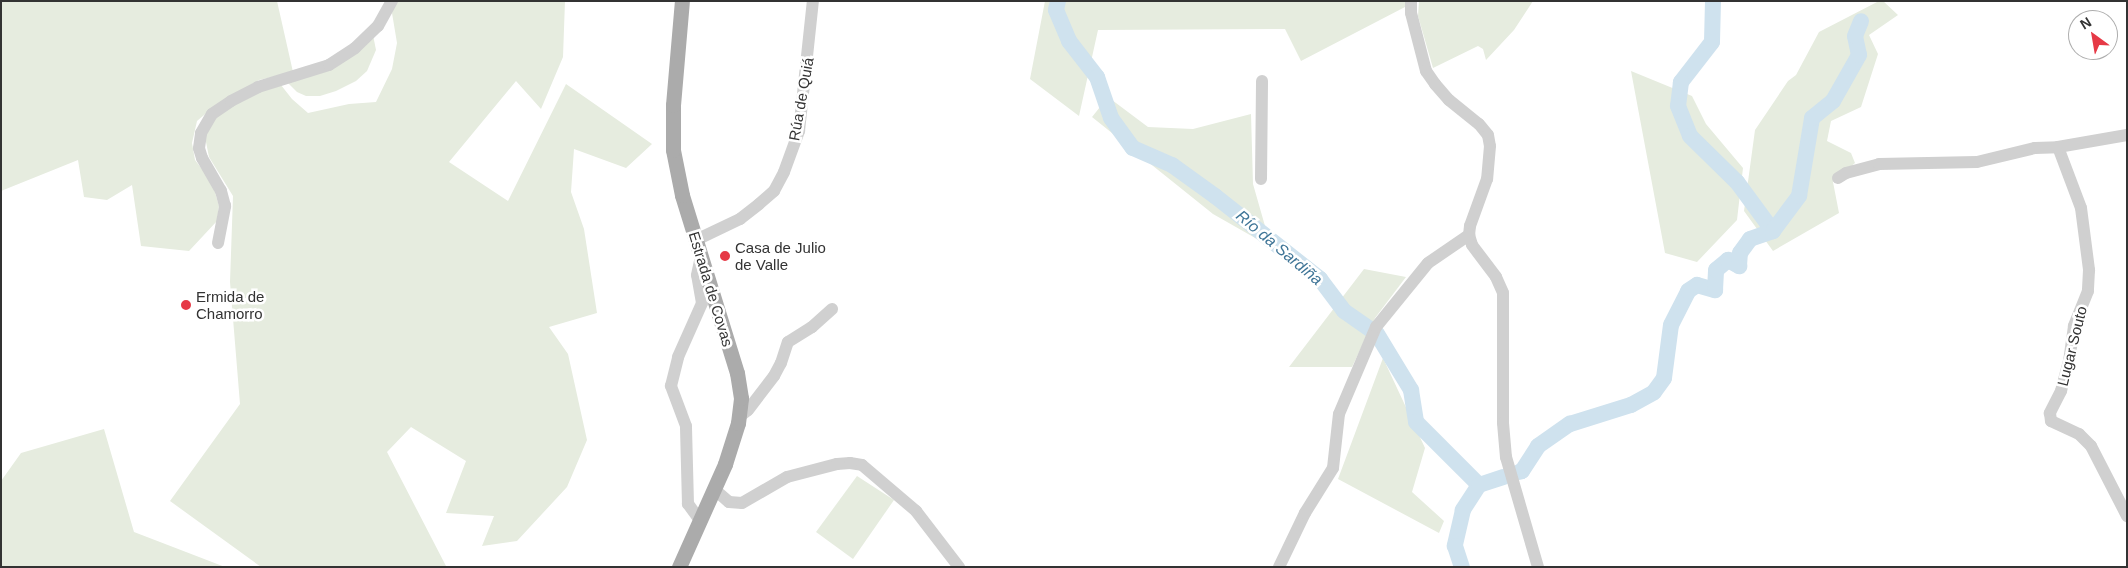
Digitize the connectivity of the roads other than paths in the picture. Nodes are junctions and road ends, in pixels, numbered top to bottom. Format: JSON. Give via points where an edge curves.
{"nodes":[{"id":1,"x":392,"y":1,"type":"edge"},
{"id":2,"x":682,"y":1,"type":"edge"},
{"id":3,"x":813,"y":1,"type":"edge"},
{"id":4,"x":1411,"y":1,"type":"edge"},
{"id":5,"x":1262,"y":81,"type":"dead end"},
{"id":6,"x":2127,"y":135,"type":"edge"},
{"id":7,"x":2058,"y":147,"type":"junction"},
{"id":8,"x":1838,"y":178,"type":"dead end"},
{"id":9,"x":1261,"y":179,"type":"dead end"},
{"id":10,"x":1469,"y":234,"type":"junction"},
{"id":11,"x":696,"y":240,"type":"junction"},
{"id":12,"x":218,"y":242,"type":"dead end"},
{"id":13,"x":701,"y":256,"type":"junction"},
{"id":14,"x":832,"y":310,"type":"dead end"},
{"id":15,"x":739,"y":417,"type":"junction"},
{"id":16,"x":714,"y":489,"type":"junction"},
{"id":17,"x":2127,"y":516,"type":"edge"},
{"id":18,"x":700,"y":519,"type":"junction"},
{"id":19,"x":679,"y":567,"type":"edge"},
{"id":20,"x":959,"y":567,"type":"edge"},
{"id":21,"x":1279,"y":567,"type":"edge"},
{"id":22,"x":1538,"y":567,"type":"edge"}],
"edges":[{"from":1,"to":12,"type":"street","via":[[367,37],[329,65],[258,87],[212,114],[201,133],[199,148],[225,206]]},
{"from":2,"to":11,"type":"main road","name":"Estrada de Covas","via":[[672,150]]},
{"from":3,"to":11,"type":"street","name":"Rúa de Quiá","via":[[799,131],[784,172],[774,191],[740,219]]},
{"from":4,"to":10,"type":"street","via":[[1411,14],[1426,70],[1444,95],[1479,124],[1488,136],[1487,179]]},
{"from":5,"to":9,"type":"street"},
{"from":6,"to":7,"type":"street"},
{"from":7,"to":8,"type":"street","via":[[2036,148],[1968,162],[1879,164]]},
{"from":7,"to":17,"type":"street","name":"Lugar Souto","via":[[2081,208],[2089,270],[2088,290],[2074,326],[2069,361],[2061,391],[2050,413],[2051,421],[2079,434],[2091,446]]},
{"from":10,"to":21,"type":"street","via":[[1428,263],[1376,327],[1339,414],[1333,468],[1305,513]]},
{"from":10,"to":22,"type":"street","via":[[1472,245],[1496,277],[1503,293],[1506,457]]},
{"from":11,"to":13,"type":"main road","name":"Estrada de Covas"},
{"from":13,"to":15,"type":"main road","name":"Estrada de Covas","via":[[737,373],[741,398]]},
{"from":13,"to":18,"type":"street","via":[[697,275],[702,304],[678,357],[671,386],[686,426],[688,504]]},
{"from":14,"to":15,"type":"street","via":[[788,342],[774,376]]},
{"from":15,"to":16,"type":"main road","name":"Estrada de Covas"},
{"from":16,"to":18,"type":"main road","name":"Estrada de Covas"},
{"from":16,"to":20,"type":"street","via":[[729,502],[742,503],[787,477],[837,464],[862,465],[916,511]]},
{"from":18,"to":19,"type":"main road","name":"Estrada de Covas"}]}
